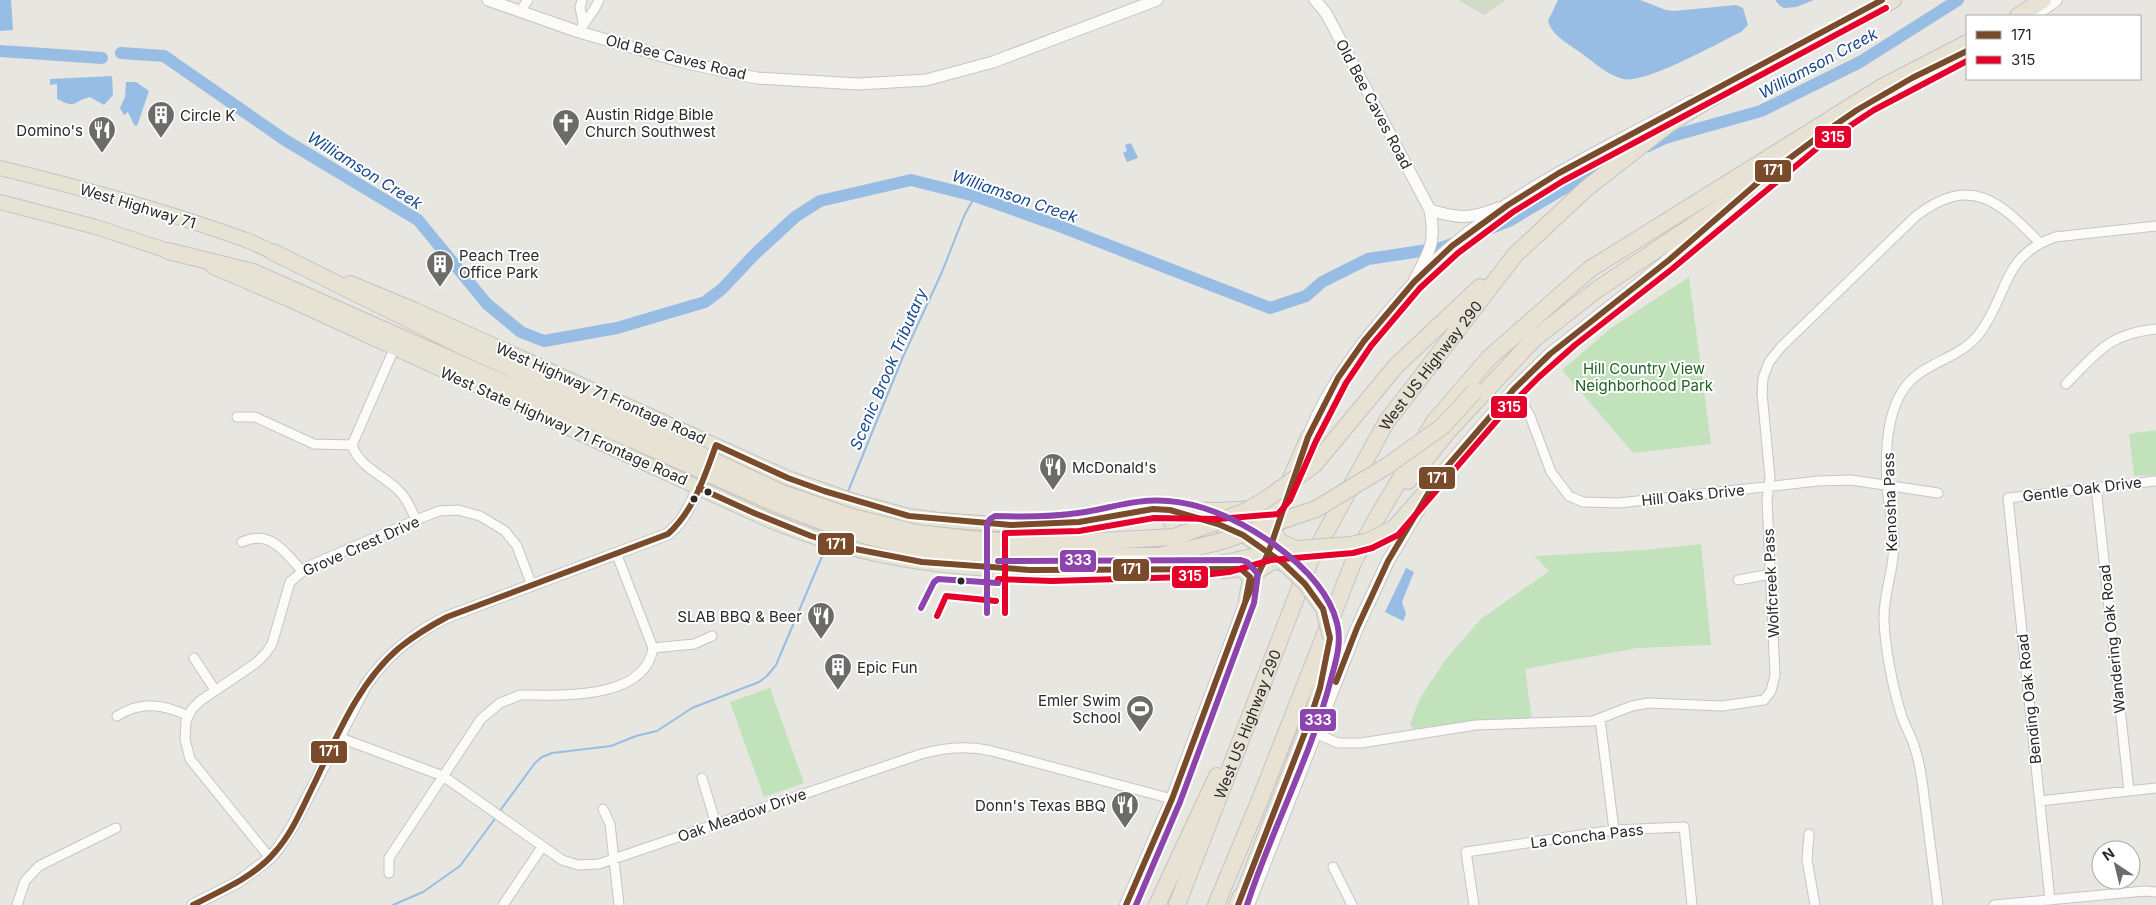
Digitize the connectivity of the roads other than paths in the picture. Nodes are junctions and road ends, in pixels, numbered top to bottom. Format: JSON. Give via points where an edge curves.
{"nodes":[{"id":1,"x":488,"y":0,"type":"edge"},
{"id":2,"x":582,"y":0,"type":"edge"},
{"id":3,"x":599,"y":0,"type":"edge"},
{"id":4,"x":1157,"y":0,"type":"edge"},
{"id":5,"x":1315,"y":0,"type":"edge"},
{"id":6,"x":1882,"y":0,"type":"edge"},
{"id":7,"x":1893,"y":0,"type":"edge"},
{"id":8,"x":2043,"y":0,"type":"edge"},
{"id":9,"x":2056,"y":0,"type":"edge"},
{"id":10,"x":524,"y":4,"type":"edge"},
{"id":11,"x":2020,"y":15,"type":"edge"},
{"id":12,"x":2035,"y":15,"type":"edge"},
{"id":13,"x":581,"y":27,"type":"junction"},
{"id":14,"x":1966,"y":44,"type":"edge"},
{"id":15,"x":1966,"y":51,"type":"edge"},
{"id":16,"x":0,"y":168,"type":"edge"},
{"id":17,"x":1762,"y":178,"type":"junction"},
{"id":18,"x":0,"y":202,"type":"edge"},
{"id":19,"x":1508,"y":205,"type":"junction"},
{"id":20,"x":1430,"y":210,"type":"junction"},
{"id":21,"x":2156,"y":226,"type":"edge"},
{"id":22,"x":2040,"y":243,"type":"junction"},
{"id":23,"x":168,"y":251,"type":"junction"},
{"id":24,"x":273,"y":252,"type":"junction"},
{"id":25,"x":1515,"y":255,"type":"junction"},
{"id":26,"x":1414,"y":282,"type":"junction"},
{"id":27,"x":1544,"y":312,"type":"junction"},
{"id":28,"x":2156,"y":329,"type":"edge"},
{"id":29,"x":394,"y":349,"type":"junction"},
{"id":30,"x":2066,"y":384,"type":"dead end"},
{"id":31,"x":1514,"y":389,"type":"junction"},
{"id":32,"x":237,"y":417,"type":"dead end"},
{"id":33,"x":1308,"y":437,"type":"junction"},
{"id":34,"x":352,"y":445,"type":"junction"},
{"id":35,"x":664,"y":446,"type":"junction"},
{"id":36,"x":1438,"y":477,"type":"junction"},
{"id":37,"x":2156,"y":481,"type":"edge"},
{"id":38,"x":1886,"y":485,"type":"junction"},
{"id":39,"x":1768,"y":487,"type":"junction"},
{"id":40,"x":2096,"y":487,"type":"junction"},
{"id":41,"x":699,"y":488,"type":"junction"},
{"id":42,"x":1938,"y":493,"type":"dead end"},
{"id":43,"x":2008,"y":498,"type":"joint"},
{"id":44,"x":1165,"y":510,"type":"junction"},
{"id":45,"x":416,"y":520,"type":"junction"},
{"id":46,"x":1079,"y":522,"type":"junction"},
{"id":47,"x":1372,"y":526,"type":"junction"},
{"id":48,"x":1275,"y":531,"type":"junction"},
{"id":49,"x":242,"y":542,"type":"dead end"},
{"id":50,"x":1029,"y":542,"type":"junction"},
{"id":51,"x":1297,"y":548,"type":"junction"},
{"id":52,"x":1269,"y":551,"type":"junction"},
{"id":53,"x":617,"y":555,"type":"junction"},
{"id":54,"x":1283,"y":563,"type":"junction"},
{"id":55,"x":1185,"y":568,"type":"junction"},
{"id":56,"x":1150,"y":569,"type":"junction"},
{"id":57,"x":302,"y":571,"type":"junction"},
{"id":58,"x":1259,"y":571,"type":"junction"},
{"id":59,"x":1052,"y":572,"type":"junction"},
{"id":60,"x":1771,"y":574,"type":"junction"},
{"id":61,"x":1738,"y":580,"type":"dead end"},
{"id":62,"x":532,"y":586,"type":"junction"},
{"id":63,"x":1246,"y":600,"type":"junction"},
{"id":64,"x":1288,"y":624,"type":"junction"},
{"id":65,"x":712,"y":636,"type":"dead end"},
{"id":66,"x":653,"y":648,"type":"junction"},
{"id":67,"x":194,"y":658,"type":"dead end"},
{"id":68,"x":215,"y":690,"type":"junction"},
{"id":69,"x":118,"y":716,"type":"dead end"},
{"id":70,"x":188,"y":716,"type":"junction"},
{"id":71,"x":1600,"y":719,"type":"junction"},
{"id":72,"x":1317,"y":734,"type":"junction"},
{"id":73,"x":338,"y":737,"type":"junction"},
{"id":74,"x":443,"y":776,"type":"junction"},
{"id":75,"x":702,"y":778,"type":"dead end"},
{"id":76,"x":2156,"y":788,"type":"edge"},
{"id":77,"x":2128,"y":791,"type":"junction"},
{"id":78,"x":1172,"y":799,"type":"junction"},
{"id":79,"x":2040,"y":801,"type":"junction"},
{"id":80,"x":603,"y":810,"type":"dead end"},
{"id":81,"x":716,"y":824,"type":"junction"},
{"id":82,"x":116,"y":828,"type":"dead end"},
{"id":83,"x":1614,"y":830,"type":"junction"},
{"id":84,"x":1810,"y":834,"type":"dead end"},
{"id":85,"x":542,"y":847,"type":"junction"},
{"id":86,"x":270,"y":858,"type":"junction"},
{"id":87,"x":613,"y":859,"type":"junction"},
{"id":88,"x":1333,"y":867,"type":"dead end"},
{"id":89,"x":389,"y":874,"type":"dead end"},
{"id":90,"x":2156,"y":892,"type":"edge"},
{"id":91,"x":2050,"y":900,"type":"junction"},
{"id":92,"x":1241,"y":903,"type":"edge"},
{"id":93,"x":17,"y":905,"type":"edge"},
{"id":94,"x":193,"y":905,"type":"edge"},
{"id":95,"x":504,"y":905,"type":"edge"},
{"id":96,"x":619,"y":905,"type":"edge"},
{"id":97,"x":1126,"y":905,"type":"edge"},
{"id":98,"x":1157,"y":905,"type":"edge"},
{"id":99,"x":1177,"y":905,"type":"edge"},
{"id":100,"x":1216,"y":905,"type":"edge"},
{"id":101,"x":1352,"y":905,"type":"edge"},
{"id":102,"x":1474,"y":905,"type":"edge"},
{"id":103,"x":1692,"y":905,"type":"edge"},
{"id":104,"x":1814,"y":905,"type":"edge"},
{"id":105,"x":1938,"y":905,"type":"edge"},
{"id":106,"x":1994,"y":905,"type":"edge"}],
"edges":[{"from":1,"to":10,"type":"street","name":"Old Bee Caves Road"},
{"from":2,"to":13,"type":"street"},
{"from":3,"to":13,"type":"street"},
{"from":4,"to":13,"type":"street","name":"Old Bee Caves Road","via":[[993,62],[926,80],[858,84],[757,78],[687,63]]},
{"from":5,"to":20,"type":"street","name":"Old Bee Caves Road","via":[[1326,13]]},
{"from":6,"to":19,"type":"main road","via":[[1559,173]]},
{"from":7,"to":25,"type":"highway","name":"West US Highway 290","via":[[1734,84],[1670,124],[1587,188]]},
{"from":8,"to":11,"type":"highway"},
{"from":9,"to":12,"type":"main road"},
{"from":10,"to":13,"type":"street","name":"Old Bee Caves Road"},
{"from":14,"to":27,"type":"highway","via":[[1882,87],[1590,269]]},
{"from":15,"to":17,"type":"main road","via":[[1851,114]]},
{"from":16,"to":24,"type":"main road","name":"West Highway 71","via":[[192,222]]},
{"from":17,"to":31,"type":"main road","via":[[1669,260],[1550,354]]},
{"from":17,"to":47,"type":"highway","via":[[1595,291],[1533,340],[1449,430]]},
{"from":18,"to":23,"type":"main road","name":"West State Highway 71 Frontage Road","via":[[96,227]]},
{"from":19,"to":20,"type":"street","via":[[1469,218]]},
{"from":19,"to":26,"type":"main road","via":[[1452,246]]},
{"from":20,"to":26,"type":"street","name":"Old Bee Caves Road","via":[[1434,232],[1431,248]]},
{"from":21,"to":22,"type":"street","name":"Kenosha Pass","via":[[2055,237]]},
{"from":22,"to":38,"type":"street","name":"Kenosha Pass","via":[[2019,259],[1978,336],[1915,376],[1904,388],[1890,421]]},
{"from":22,"to":39,"type":"street","name":"Wolfcreek Pass","via":[[2015,217],[1988,198],[1949,197],[1916,216],[1769,362],[1762,393],[1770,478]]},
{"from":23,"to":29,"type":"main road","name":"West State Highway 71 Frontage Road","via":[[288,299]]},
{"from":23,"to":35,"type":"highway","via":[[253,272]]},
{"from":24,"to":35,"type":"highway"},
{"from":24,"to":46,"type":"main road","name":"West Highway 71 Frontage Road","via":[[413,309],[738,456],[835,495],[909,516],[939,520],[1011,525]]},
{"from":25,"to":50,"type":"highway","bridge":true,"via":[[1396,366],[1314,464],[1265,500],[1242,513],[1174,537],[1047,544]]},
{"from":25,"to":64,"type":"highway","name":"West US Highway 290","via":[[1387,420],[1312,559]]},
{"from":26,"to":33,"type":"main road","via":[[1364,340],[1338,378]]},
{"from":27,"to":35,"type":"highway","bridge":true,"via":[[1443,426],[1387,466],[1316,510],[1219,542],[1159,556],[1025,556],[914,549],[846,530],[781,506]]},
{"from":27,"to":47,"type":"highway","via":[[1489,358],[1434,422]]},
{"from":28,"to":30,"type":"street","via":[[2118,337],[2104,346]]},
{"from":29,"to":34,"type":"street"},
{"from":29,"to":41,"type":"main road","name":"West State Highway 71 Frontage Road"},
{"from":31,"to":36,"type":"main road"},
{"from":31,"to":39,"type":"street","name":"Hill Oaks Drive","via":[[1530,416],[1551,472],[1574,500],[1612,504]]},
{"from":32,"to":34,"type":"street","via":[[255,417],[314,444]]},
{"from":33,"to":44,"type":"main road","name":"West Highway 71 Frontage Road","via":[[1282,496],[1273,507]]},
{"from":33,"to":48,"type":"main road"},
{"from":34,"to":45,"type":"street","via":[[367,467],[402,494]]},
{"from":35,"to":50,"type":"highway","bridge":true,"via":[[852,517],[917,533],[970,540]]},
{"from":36,"to":51,"type":"main road","name":"West State Highway 71 Frontage Road","bridge":true,"via":[[1394,527],[1369,540]]},
{"from":36,"to":72,"type":"main road","via":[[1388,561],[1357,628]]},
{"from":37,"to":40,"type":"street","name":"Gentle Oak Drive"},
{"from":38,"to":39,"type":"street","name":"Hill Oaks Drive","via":[[1851,480]]},
{"from":38,"to":42,"type":"street","name":"Hill Oaks Drive"},
{"from":38,"to":105,"type":"street","name":"Kenosha Pass","via":[[1894,543],[1884,621],[1895,692],[1921,773]]},
{"from":39,"to":60,"type":"street","name":"Wolfcreek Pass"},
{"from":40,"to":43,"type":"street","name":"Gentle Oak Drive"},
{"from":40,"to":77,"type":"street","name":"Wandering Oak Road"},
{"from":41,"to":53,"type":"street","via":[[688,513],[668,534]]},
{"from":41,"to":59,"type":"main road","name":"West State Highway 71 Frontage Road","via":[[822,540],[895,558],[949,566]]},
{"from":43,"to":79,"type":"street","name":"Bending Oak Road"},
{"from":44,"to":46,"type":"main road","name":"West Highway 71 Frontage Road"},
{"from":44,"to":52,"type":"main road","via":[[1218,524]]},
{"from":44,"to":56,"type":"main road","via":[[1182,545],[1177,556]]},
{"from":45,"to":57,"type":"street","name":"Grove Crest Drive"},
{"from":45,"to":62,"type":"street","name":"Grove Crest Drive","via":[[458,510],[497,524],[517,546]]},
{"from":46,"to":50,"type":"main road","via":[[1042,530]]},
{"from":47,"to":100,"type":"highway","via":[[1353,563]]},
{"from":48,"to":51,"type":"main road","via":[[1280,541]]},
{"from":48,"to":52,"type":"main road"},
{"from":49,"to":57,"type":"street","via":[[256,537],[269,540]]},
{"from":50,"to":59,"type":"main road","via":[[1028,559],[1039,568]]},
{"from":51,"to":52,"type":"main road","name":"West State Highway 71 Frontage Road"},
{"from":52,"to":54,"type":"main road"},
{"from":52,"to":55,"type":"main road","name":"West State Highway 71 Frontage Road","via":[[1227,563]]},
{"from":52,"to":58,"type":"main road"},
{"from":53,"to":62,"type":"street"},
{"from":53,"to":66,"type":"street"},
{"from":54,"to":58,"type":"main road","via":[[1273,562]]},
{"from":54,"to":92,"type":"main road","bridge":true,"via":[[1305,584],[1323,609],[1330,638],[1309,722]]},
{"from":55,"to":56,"type":"main road","name":"West State Highway 71 Frontage Road"},
{"from":55,"to":63,"type":"main road","via":[[1241,569],[1250,578]]},
{"from":56,"to":59,"type":"main road","name":"West State Highway 71 Frontage Road"},
{"from":57,"to":68,"type":"street","name":"Grove Crest Drive","via":[[286,590],[272,644],[266,653]]},
{"from":58,"to":63,"type":"main road"},
{"from":60,"to":61,"type":"street"},
{"from":60,"to":71,"type":"street","name":"Wolfcreek Pass","via":[[1775,675],[1771,691],[1764,700],[1722,706],[1649,703]]},
{"from":62,"to":73,"type":"street","via":[[447,617],[403,643],[374,673]]},
{"from":63,"to":78,"type":"main road"},
{"from":64,"to":98,"type":"highway"},
{"from":64,"to":99,"type":"highway","name":"West US Highway 290"},
{"from":65,"to":66,"type":"street","via":[[694,644]]},
{"from":66,"to":74,"type":"street","via":[[643,671],[618,686],[587,693],[520,695],[500,703],[480,719]]},
{"from":67,"to":68,"type":"street"},
{"from":68,"to":70,"type":"street","name":"Grove Crest Drive"},
{"from":69,"to":70,"type":"street","via":[[134,708],[162,706]]},
{"from":70,"to":86,"type":"street","via":[[185,739],[190,759]]},
{"from":71,"to":72,"type":"street","name":"Wolfcreek Pass","via":[[1476,725],[1349,744],[1330,741]]},
{"from":71,"to":83,"type":"street"},
{"from":72,"to":92,"type":"main road"},
{"from":73,"to":74,"type":"street","name":"Oak Meadow Drive"},
{"from":73,"to":86,"type":"street","via":[[292,827]]},
{"from":74,"to":85,"type":"street","name":"Oak Meadow Drive"},
{"from":74,"to":89,"type":"street","via":[[389,858]]},
{"from":75,"to":81,"type":"street"},
{"from":76,"to":77,"type":"street"},
{"from":77,"to":79,"type":"street"},
{"from":78,"to":81,"type":"street","name":"Oak Meadow Drive","via":[[992,751],[951,748],[921,754]]},
{"from":78,"to":97,"type":"main road"},
{"from":79,"to":91,"type":"street","name":"Bending Oak Road"},
{"from":80,"to":87,"type":"street","via":[[610,824]]},
{"from":81,"to":87,"type":"street","name":"Oak Meadow Drive"},
{"from":82,"to":93,"type":"street","via":[[39,866],[25,881]]},
{"from":83,"to":102,"type":"street","name":"La Concha Pass","via":[[1466,852]]},
{"from":83,"to":103,"type":"street","name":"La Concha Pass","via":[[1684,827]]},
{"from":84,"to":104,"type":"street","via":[[1807,860]]},
{"from":85,"to":87,"type":"street","name":"Oak Meadow Drive","via":[[562,860],[578,865],[594,865]]},
{"from":85,"to":95,"type":"street"},
{"from":86,"to":94,"type":"street","via":[[238,882]]},
{"from":87,"to":96,"type":"street"},
{"from":88,"to":101,"type":"street"},
{"from":90,"to":91,"type":"street"},
{"from":91,"to":106,"type":"street"}]}
